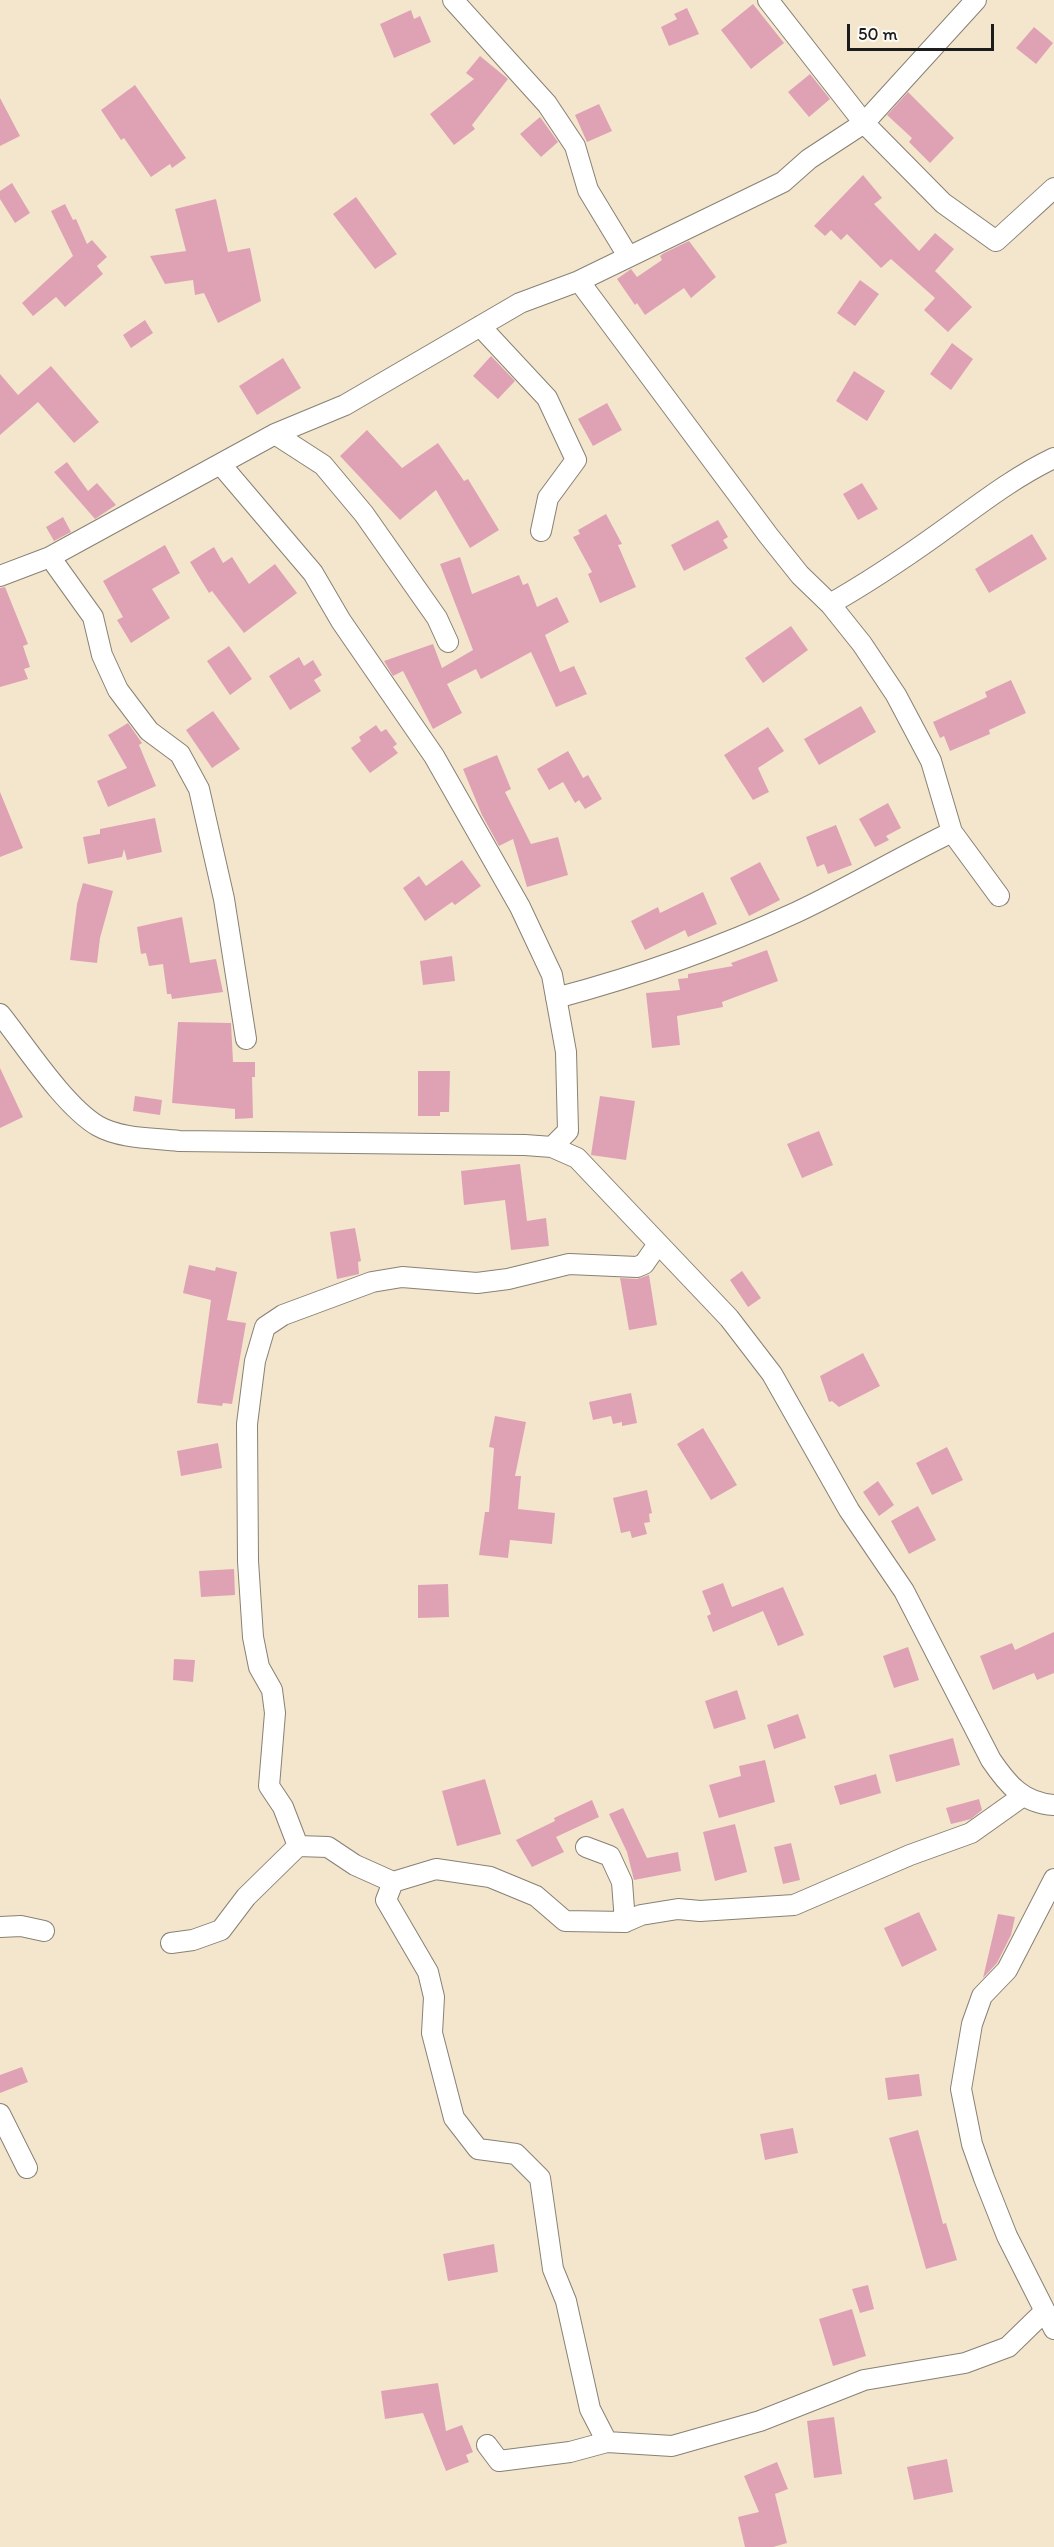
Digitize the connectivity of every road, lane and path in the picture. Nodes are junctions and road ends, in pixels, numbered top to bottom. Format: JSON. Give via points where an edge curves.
{"nodes":[{"id":1,"x":453,"y":0,"type":"edge"},
{"id":2,"x":768,"y":0,"type":"edge"},
{"id":3,"x":976,"y":0,"type":"edge"},
{"id":4,"x":864,"y":123,"type":"junction"},
{"id":5,"x":1054,"y":188,"type":"edge"},
{"id":6,"x":628,"y":256,"type":"junction"},
{"id":7,"x":579,"y":281,"type":"junction"},
{"id":8,"x":480,"y":326,"type":"junction"},
{"id":9,"x":275,"y":434,"type":"junction"},
{"id":10,"x":1054,"y":458,"type":"edge"},
{"id":11,"x":222,"y":466,"type":"junction"},
{"id":12,"x":541,"y":531,"type":"dead end"},
{"id":13,"x":50,"y":557,"type":"junction"},
{"id":14,"x":0,"y":576,"type":"edge"},
{"id":15,"x":830,"y":604,"type":"junction"},
{"id":16,"x":448,"y":642,"type":"dead end"},
{"id":17,"x":952,"y":831,"type":"junction"},
{"id":18,"x":999,"y":896,"type":"dead end"},
{"id":19,"x":556,"y":998,"type":"junction"},
{"id":20,"x":0,"y":1014,"type":"edge"},
{"id":21,"x":246,"y":1040,"type":"dead end"},
{"id":22,"x":552,"y":1147,"type":"junction"},
{"id":23,"x":658,"y":1244,"type":"junction"},
{"id":24,"x":1023,"y":1796,"type":"junction"},
{"id":25,"x":1054,"y":1805,"type":"edge"},
{"id":26,"x":298,"y":1846,"type":"junction"},
{"id":27,"x":586,"y":1847,"type":"dead end"},
{"id":28,"x":1054,"y":1879,"type":"edge"},
{"id":29,"x":393,"y":1882,"type":"junction"},
{"id":30,"x":625,"y":1922,"type":"junction"},
{"id":31,"x":0,"y":1927,"type":"edge"},
{"id":32,"x":44,"y":1931,"type":"dead end"},
{"id":33,"x":171,"y":1943,"type":"dead end"},
{"id":34,"x":0,"y":2114,"type":"edge"},
{"id":35,"x":27,"y":2168,"type":"dead end"},
{"id":36,"x":1050,"y":2320,"type":"edge"},
{"id":37,"x":608,"y":2442,"type":"junction"},
{"id":38,"x":487,"y":2445,"type":"dead end"}],
"edges":[{"from":1,"to":6,"type":"street","via":[[547,104],[575,146],[588,190]]},
{"from":2,"to":4,"type":"street"},
{"from":3,"to":4,"type":"street"},
{"from":4,"to":5,"type":"street","via":[[943,203],[996,241]]},
{"from":4,"to":6,"type":"street","via":[[809,159],[783,182]]},
{"from":6,"to":7,"type":"street"},
{"from":7,"to":8,"type":"street","via":[[520,303]]},
{"from":7,"to":15,"type":"street","via":[[768,535]]},
{"from":8,"to":9,"type":"street","via":[[345,405]]},
{"from":8,"to":12,"type":"street","via":[[547,398],[576,460],[548,498]]},
{"from":9,"to":11,"type":"street"},
{"from":9,"to":16,"type":"street","via":[[323,465],[364,514],[437,618]]},
{"from":10,"to":15,"type":"street","via":[[1030,469],[865,584]]},
{"from":11,"to":13,"type":"street"},
{"from":11,"to":19,"type":"street","via":[[313,573],[340,621],[434,756],[520,907],[552,975]]},
{"from":13,"to":14,"type":"street"},
{"from":13,"to":21,"type":"street","via":[[93,617],[102,655],[118,690],[149,731],[180,754],[199,789],[224,899]]},
{"from":15,"to":17,"type":"street","via":[[862,644],[932,761]]},
{"from":17,"to":18,"type":"street"},
{"from":17,"to":19,"type":"street","via":[[757,930],[633,978]]},
{"from":19,"to":22,"type":"street","via":[[566,1052],[570,1112],[568,1131]]},
{"from":20,"to":22,"type":"street","via":[[74,1107],[98,1126],[127,1135],[179,1142]]},
{"from":22,"to":23,"type":"street","via":[[577,1158]]},
{"from":23,"to":24,"type":"street","via":[[729,1318],[772,1374],[849,1510],[904,1591],[991,1760],[1007,1784]]},
{"from":23,"to":26,"type":"street","via":[[644,1264],[637,1267],[581,1263],[477,1284],[402,1277],[372,1282],[283,1315],[265,1327],[255,1361],[248,1424],[248,1561],[257,1657],[273,1690],[269,1786],[283,1807]]},
{"from":24,"to":25,"type":"street"},
{"from":24,"to":30,"type":"street","via":[[971,1833],[910,1855],[812,1900],[777,1908],[656,1912]]},
{"from":26,"to":29,"type":"street","via":[[328,1847],[355,1865]]},
{"from":26,"to":33,"type":"street","via":[[246,1897],[221,1930]]},
{"from":27,"to":30,"type":"street","via":[[610,1856],[622,1882]]},
{"from":28,"to":36,"type":"street","via":[[1007,1970],[982,1996],[972,2024],[962,2089],[972,2144],[1006,2236]]},
{"from":29,"to":30,"type":"street","via":[[436,1869],[490,1877],[536,1896],[565,1921]]},
{"from":29,"to":37,"type":"street","via":[[386,1900],[428,1972],[434,1997],[432,2033],[454,2118],[478,2149],[516,2154],[540,2178],[553,2269],[566,2301],[590,2409]]},
{"from":31,"to":32,"type":"street"},
{"from":34,"to":35,"type":"street"},
{"from":36,"to":37,"type":"street","via":[[1008,2347],[965,2363],[864,2379],[760,2421],[672,2446]]},
{"from":37,"to":38,"type":"street","via":[[570,2452],[499,2461]]}]}
